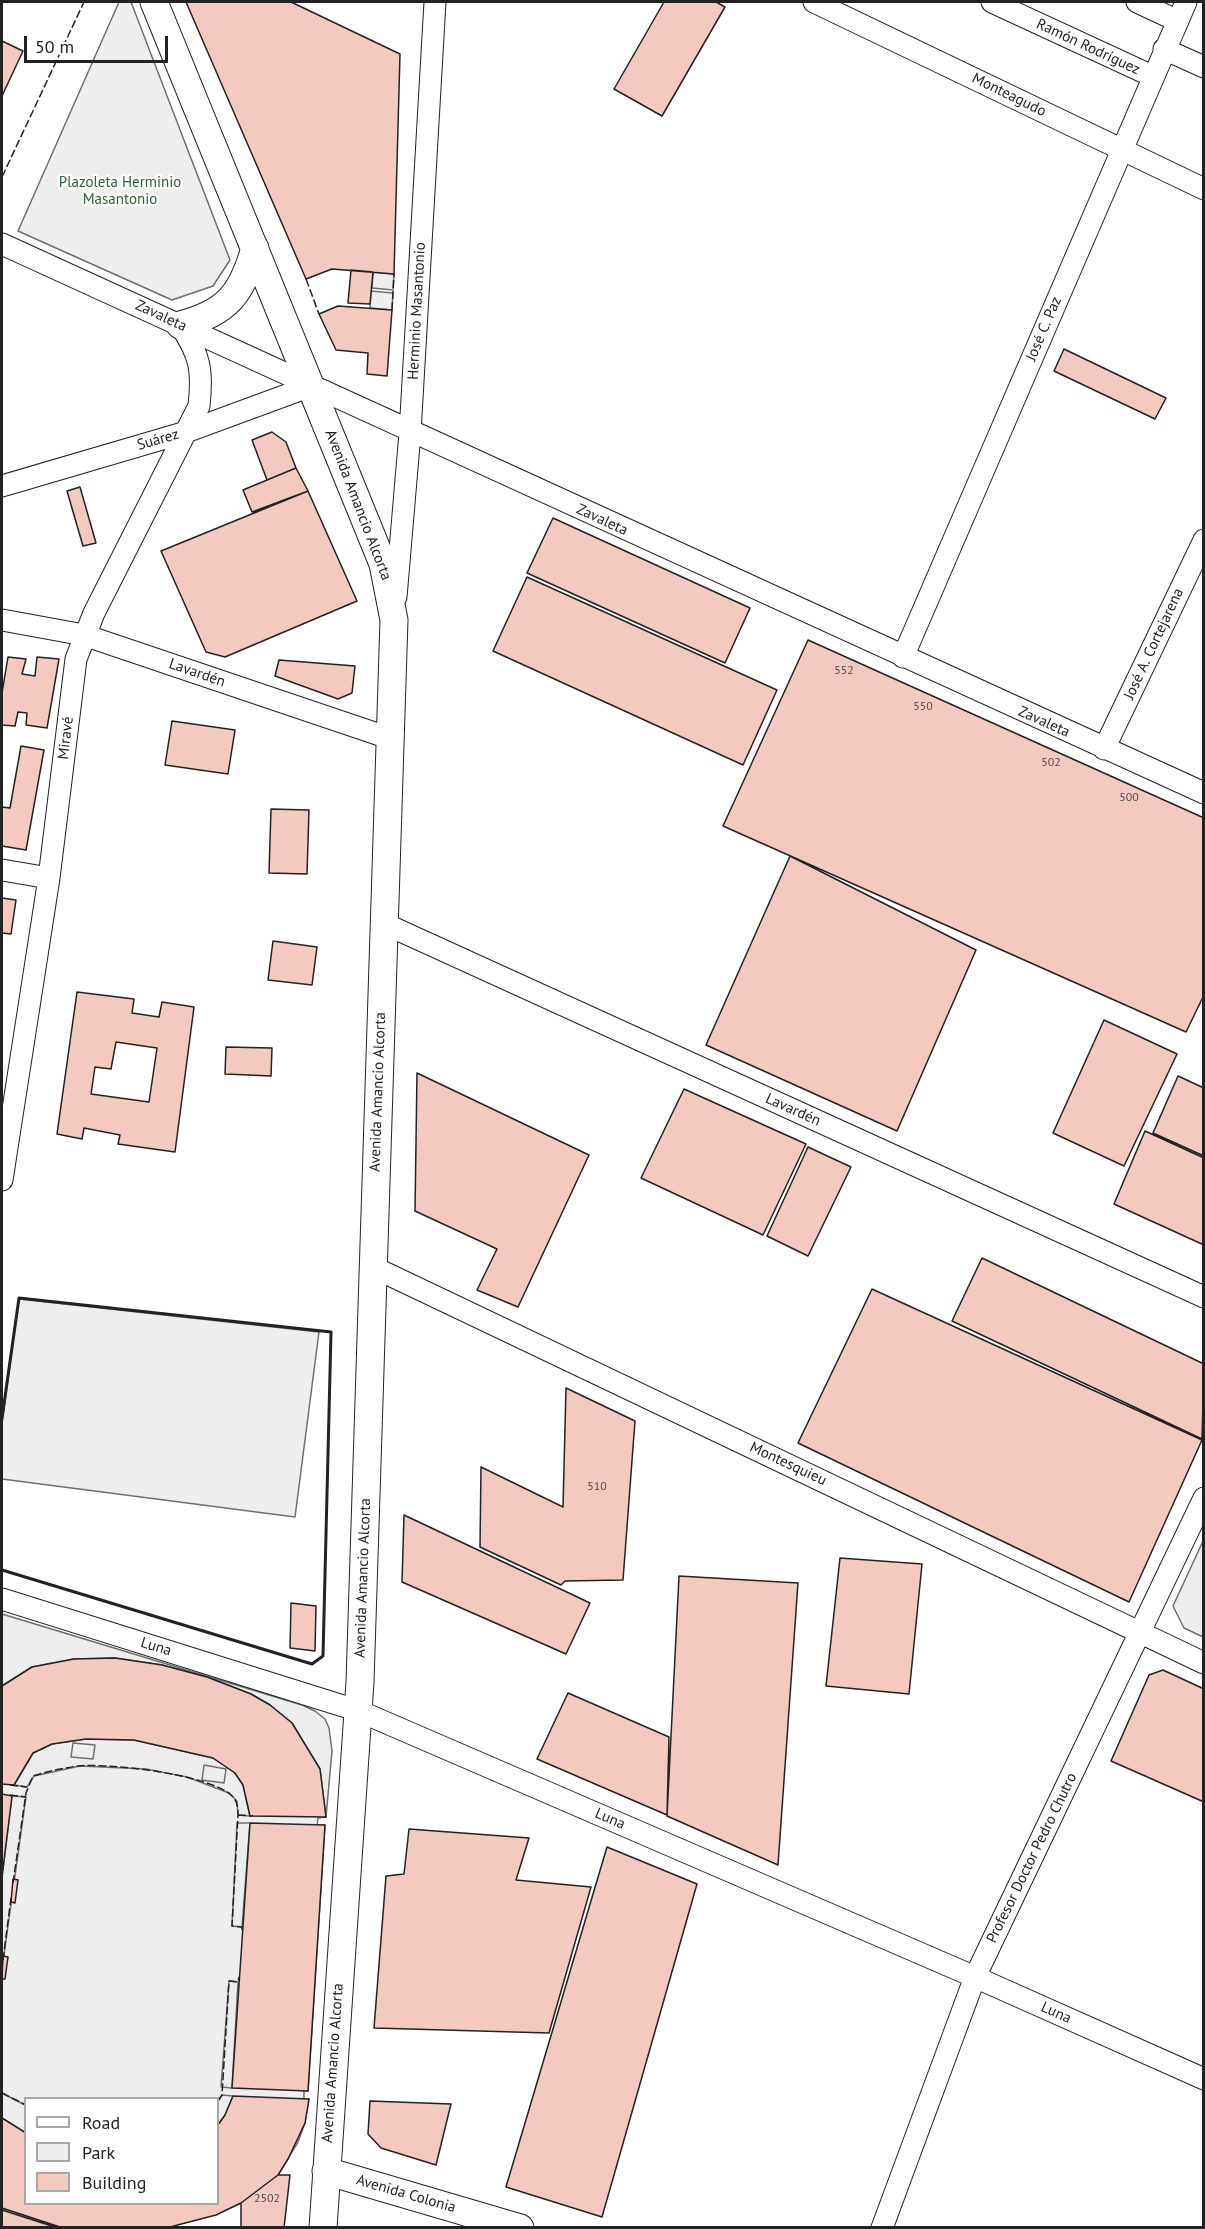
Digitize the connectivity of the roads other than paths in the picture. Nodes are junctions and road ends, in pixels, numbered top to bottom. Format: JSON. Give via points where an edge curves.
{"nodes":[{"id":1,"x":154,"y":2,"type":"edge"},
{"id":2,"x":435,"y":2,"type":"edge"},
{"id":3,"x":814,"y":2,"type":"edge"},
{"id":4,"x":992,"y":2,"type":"edge"},
{"id":5,"x":1137,"y":2,"type":"edge"},
{"id":6,"x":1186,"y":2,"type":"edge"},
{"id":7,"x":1178,"y":21,"type":"junction"},
{"id":8,"x":1164,"y":49,"type":"junction"},
{"id":9,"x":1203,"y":67,"type":"edge"},
{"id":10,"x":1152,"y":76,"type":"junction"},
{"id":11,"x":1121,"y":150,"type":"junction"},
{"id":12,"x":1203,"y":189,"type":"edge"},
{"id":13,"x":2,"y":244,"type":"edge"},
{"id":14,"x":255,"y":248,"type":"junction"},
{"id":15,"x":180,"y":325,"type":"junction"},
{"id":16,"x":311,"y":386,"type":"junction"},
{"id":17,"x":186,"y":432,"type":"junction"},
{"id":18,"x":410,"y":433,"type":"junction"},
{"id":19,"x":2,"y":486,"type":"edge"},
{"id":20,"x":1203,"y":540,"type":"edge"},
{"id":21,"x":2,"y":620,"type":"edge"},
{"id":22,"x":394,"y":620,"type":"junction"},
{"id":23,"x":84,"y":635,"type":"junction"},
{"id":24,"x":903,"y":657,"type":"junction"},
{"id":25,"x":389,"y":738,"type":"junction"},
{"id":26,"x":1104,"y":749,"type":"junction"},
{"id":27,"x":1203,"y":793,"type":"edge"},
{"id":28,"x":2,"y":870,"type":"edge"},
{"id":29,"x":49,"y":878,"type":"junction"},
{"id":30,"x":382,"y":923,"type":"junction"},
{"id":31,"x":2,"y":1180,"type":"edge"},
{"id":32,"x":373,"y":1267,"type":"junction"},
{"id":33,"x":1203,"y":1297,"type":"edge"},
{"id":34,"x":1203,"y":1498,"type":"edge"},
{"id":35,"x":2,"y":1599,"type":"edge"},
{"id":36,"x":1141,"y":1632,"type":"junction"},
{"id":37,"x":1203,"y":1663,"type":"edge"},
{"id":38,"x":359,"y":1711,"type":"junction"},
{"id":39,"x":975,"y":1977,"type":"junction"},
{"id":40,"x":1203,"y":2079,"type":"edge"},
{"id":41,"x":326,"y":2171,"type":"junction"},
{"id":42,"x":323,"y":2228,"type":"edge"},
{"id":43,"x":520,"y":2228,"type":"edge"},
{"id":44,"x":882,"y":2228,"type":"edge"}],
"edges":[{"from":1,"to":14,"type":"main road","name":"Avenida Amancio Alcorta"},
{"from":2,"to":18,"type":"street","name":"Herminio Masantonio"},
{"from":3,"to":11,"type":"street","name":"Monteagudo"},
{"from":4,"to":10,"type":"street","name":"Ramón Rodríguez"},
{"from":5,"to":7,"type":"street"},
{"from":6,"to":7,"type":"street","name":"José C. Paz"},
{"from":7,"to":8,"type":"street","name":"José C. Paz"},
{"from":8,"to":9,"type":"street"},
{"from":8,"to":10,"type":"street","name":"José C. Paz"},
{"from":10,"to":11,"type":"street","name":"José C. Paz"},
{"from":11,"to":12,"type":"street","name":"Monteagudo"},
{"from":11,"to":24,"type":"street","name":"José C. Paz"},
{"from":13,"to":15,"type":"street","name":"Zavaleta"},
{"from":14,"to":15,"type":"main road","via":[[238,291],[222,308],[203,320]]},
{"from":14,"to":16,"type":"main road","name":"Avenida Amancio Alcorta"},
{"from":15,"to":16,"type":"street","name":"Zavaleta"},
{"from":15,"to":17,"type":"street","name":"Miravé","via":[[196,349],[202,377],[199,406]]},
{"from":16,"to":17,"type":"street","name":"Suárez"},
{"from":16,"to":18,"type":"street","name":"Zavaleta"},
{"from":16,"to":22,"type":"main road","name":"Avenida Amancio Alcorta","via":[[383,564]]},
{"from":17,"to":19,"type":"street","name":"Suárez"},
{"from":17,"to":23,"type":"street","name":"Miravé"},
{"from":18,"to":22,"type":"street","name":"Herminio Masantonio"},
{"from":18,"to":24,"type":"street","name":"Zavaleta"},
{"from":20,"to":26,"type":"street","name":"José A. Cortejarena"},
{"from":21,"to":23,"type":"street","name":"Lavardén"},
{"from":22,"to":25,"type":"main road","name":"Avenida Amancio Alcorta"},
{"from":23,"to":25,"type":"street","name":"Lavardén"},
{"from":23,"to":29,"type":"street","name":"Miravé","via":[[76,659]]},
{"from":24,"to":26,"type":"street","name":"Zavaleta"},
{"from":25,"to":30,"type":"main road","name":"Avenida Amancio Alcorta"},
{"from":26,"to":27,"type":"street","name":"Zavaleta"},
{"from":28,"to":29,"type":"street"},
{"from":29,"to":31,"type":"street","name":"Miravé"},
{"from":30,"to":32,"type":"main road","name":"Avenida Amancio Alcorta"},
{"from":30,"to":33,"type":"street","name":"Lavardén"},
{"from":32,"to":36,"type":"street","name":"Montesquieu"},
{"from":32,"to":38,"type":"main road","name":"Avenida Amancio Alcorta"},
{"from":34,"to":36,"type":"street","name":"Profesor Doctor Pedro Chutro"},
{"from":35,"to":38,"type":"street","name":"Luna"},
{"from":36,"to":37,"type":"street","name":"Montesquieu"},
{"from":36,"to":39,"type":"street","name":"Profesor Doctor Pedro Chutro"},
{"from":38,"to":39,"type":"street","name":"Luna"},
{"from":38,"to":41,"type":"main road","name":"Avenida Amancio Alcorta"},
{"from":39,"to":40,"type":"street","name":"Luna"},
{"from":39,"to":44,"type":"street","name":"Profesor Doctor Pedro Chutro"},
{"from":41,"to":42,"type":"main road","name":"Avenida Amancio Alcorta"},
{"from":41,"to":43,"type":"main road","name":"Avenida Colonia"}]}
